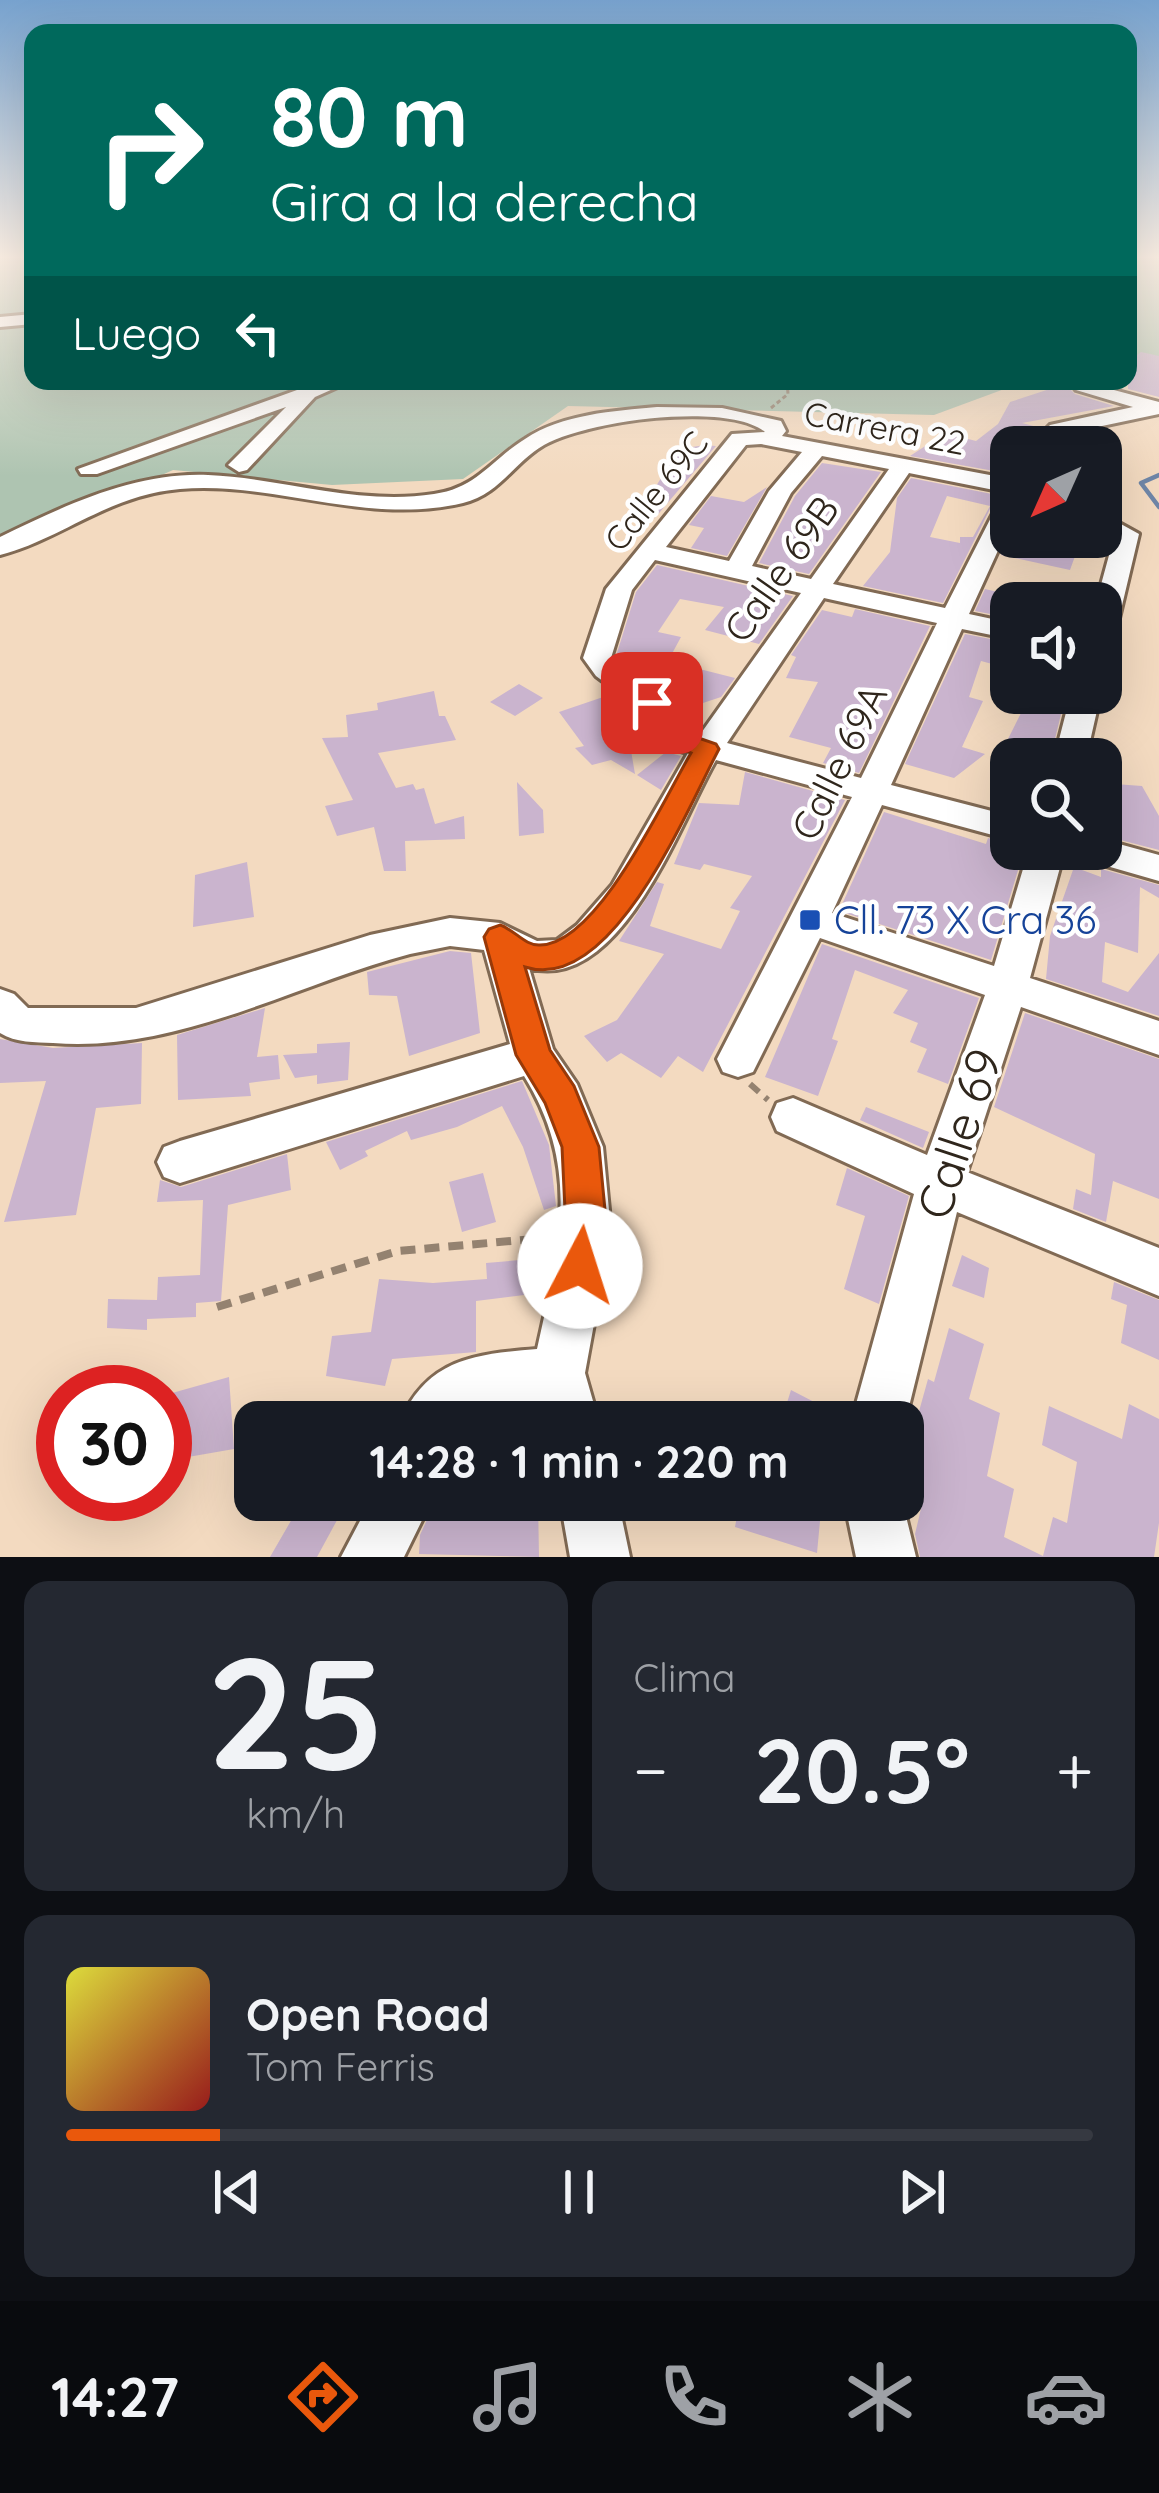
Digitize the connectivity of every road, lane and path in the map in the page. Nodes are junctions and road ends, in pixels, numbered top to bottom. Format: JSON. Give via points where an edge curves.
{"nodes":[{"id":1,"x":313,"y":390,"type":"edge"},
{"id":2,"x":315,"y":390,"type":"edge"},
{"id":3,"x":788,"y":390,"type":"edge"},
{"id":4,"x":1097,"y":390,"type":"edge"},
{"id":5,"x":1158,"y":407,"type":"edge"},
{"id":6,"x":1071,"y":426,"type":"edge"},
{"id":7,"x":752,"y":428,"type":"junction"},
{"id":8,"x":816,"y":450,"type":"junction"},
{"id":9,"x":903,"y":465,"type":"junction"},
{"id":10,"x":239,"y":466,"type":"dead end"},
{"id":11,"x":89,"y":469,"type":"dead end"},
{"id":12,"x":990,"y":492,"type":"edge"},
{"id":13,"x":990,"y":541,"type":"edge"},
{"id":14,"x":0,"y":547,"type":"edge"},
{"id":15,"x":648,"y":551,"type":"junction"},
{"id":16,"x":737,"y":569,"type":"junction"},
{"id":17,"x":822,"y":587,"type":"junction"},
{"id":18,"x":955,"y":617,"type":"junction"},
{"id":19,"x":990,"y":626,"type":"edge"},
{"id":20,"x":706,"y":749,"type":"junction"},
{"id":21,"x":873,"y":789,"type":"junction"},
{"id":22,"x":990,"y":822,"type":"edge"},
{"id":23,"x":1122,"y":858,"type":"edge"},
{"id":24,"x":1159,"y":868,"type":"edge"},
{"id":25,"x":1041,"y":870,"type":"edge"},
{"id":26,"x":810,"y":920,"type":"junction"},
{"id":27,"x":500,"y":937,"type":"junction"},
{"id":28,"x":1008,"y":986,"type":"junction"},
{"id":29,"x":9,"y":1015,"type":"edge"},
{"id":30,"x":1159,"y":1037,"type":"edge"},
{"id":31,"x":534,"y":1055,"type":"junction"},
{"id":32,"x":738,"y":1059,"type":"joint"},
{"id":33,"x":793,"y":1117,"type":"joint"},
{"id":34,"x":180,"y":1162,"type":"dead end"},
{"id":35,"x":940,"y":1183,"type":"junction"},
{"id":36,"x":586,"y":1231,"type":"junction"},
{"id":37,"x":1159,"y":1271,"type":"edge"},
{"id":38,"x":217,"y":1307,"type":"dead end"},
{"id":39,"x":564,"y":1397,"type":"edge"},
{"id":40,"x":440,"y":1401,"type":"edge"},
{"id":41,"x":884,"y":1401,"type":"edge"},
{"id":42,"x":391,"y":1521,"type":"edge"},
{"id":43,"x":593,"y":1521,"type":"edge"},
{"id":44,"x":878,"y":1521,"type":"edge"},
{"id":45,"x":371,"y":1557,"type":"edge"},
{"id":46,"x":600,"y":1557,"type":"edge"},
{"id":47,"x":886,"y":1557,"type":"edge"}],
"edges":[{"from":1,"to":11,"type":"street"},
{"from":2,"to":10,"type":"street"},
{"from":3,"to":7,"type":"path"},
{"from":4,"to":5,"type":"street"},
{"from":5,"to":6,"type":"street"},
{"from":7,"to":8,"type":"street","name":"Carrera 22","via":[[774,425],[776,441]]},
{"from":7,"to":14,"type":"street","via":[[730,414],[574,426],[539,439],[493,482],[423,503],[204,481],[154,485]]},
{"from":7,"to":15,"type":"street","name":"Calle 69C"},
{"from":8,"to":9,"type":"street","name":"Carrera 22"},
{"from":8,"to":16,"type":"street","via":[[781,491]]},
{"from":9,"to":12,"type":"street","name":"Carrera 22"},
{"from":9,"to":17,"type":"street","name":"Calle 69B"},
{"from":13,"to":18,"type":"street","name":"Calle 69A"},
{"from":15,"to":16,"type":"street"},
{"from":15,"to":20,"type":"street","name":"Calle 69C","via":[[619,589],[597,658],[652,703],[674,739]]},
{"from":16,"to":17,"type":"street"},
{"from":17,"to":18,"type":"street"},
{"from":17,"to":20,"type":"street","name":"Calle 69B"},
{"from":18,"to":19,"type":"street"},
{"from":18,"to":21,"type":"street","name":"Calle 69A"},
{"from":20,"to":21,"type":"street"},
{"from":20,"to":27,"type":"street","name":"Calle 69B","via":[[630,885],[592,934],[564,955],[536,958]]},
{"from":21,"to":22,"type":"street"},
{"from":21,"to":26,"type":"street","name":"Calle 69A"},
{"from":23,"to":24,"type":"street"},
{"from":25,"to":28,"type":"street","name":"Calle 69"},
{"from":26,"to":28,"type":"street"},
{"from":26,"to":32,"type":"street","name":"Calle 69A"},
{"from":27,"to":29,"type":"street","via":[[450,932],[367,951],[131,1026]]},
{"from":27,"to":31,"type":"street"},
{"from":28,"to":30,"type":"street"},
{"from":28,"to":35,"type":"street","name":"Calle 69"},
{"from":31,"to":34,"type":"street"},
{"from":31,"to":36,"type":"street","via":[[580,1147]]},
{"from":32,"to":33,"type":"path","via":[[744,1078]]},
{"from":33,"to":35,"type":"street"},
{"from":35,"to":37,"type":"street"},
{"from":35,"to":41,"type":"street","name":"Calle 69"},
{"from":36,"to":38,"type":"path","via":[[398,1251]]},
{"from":36,"to":39,"type":"street"},
{"from":39,"to":40,"type":"street","via":[[455,1390]]},
{"from":42,"to":45,"type":"street"},
{"from":43,"to":46,"type":"street"},
{"from":44,"to":47,"type":"street"}]}
